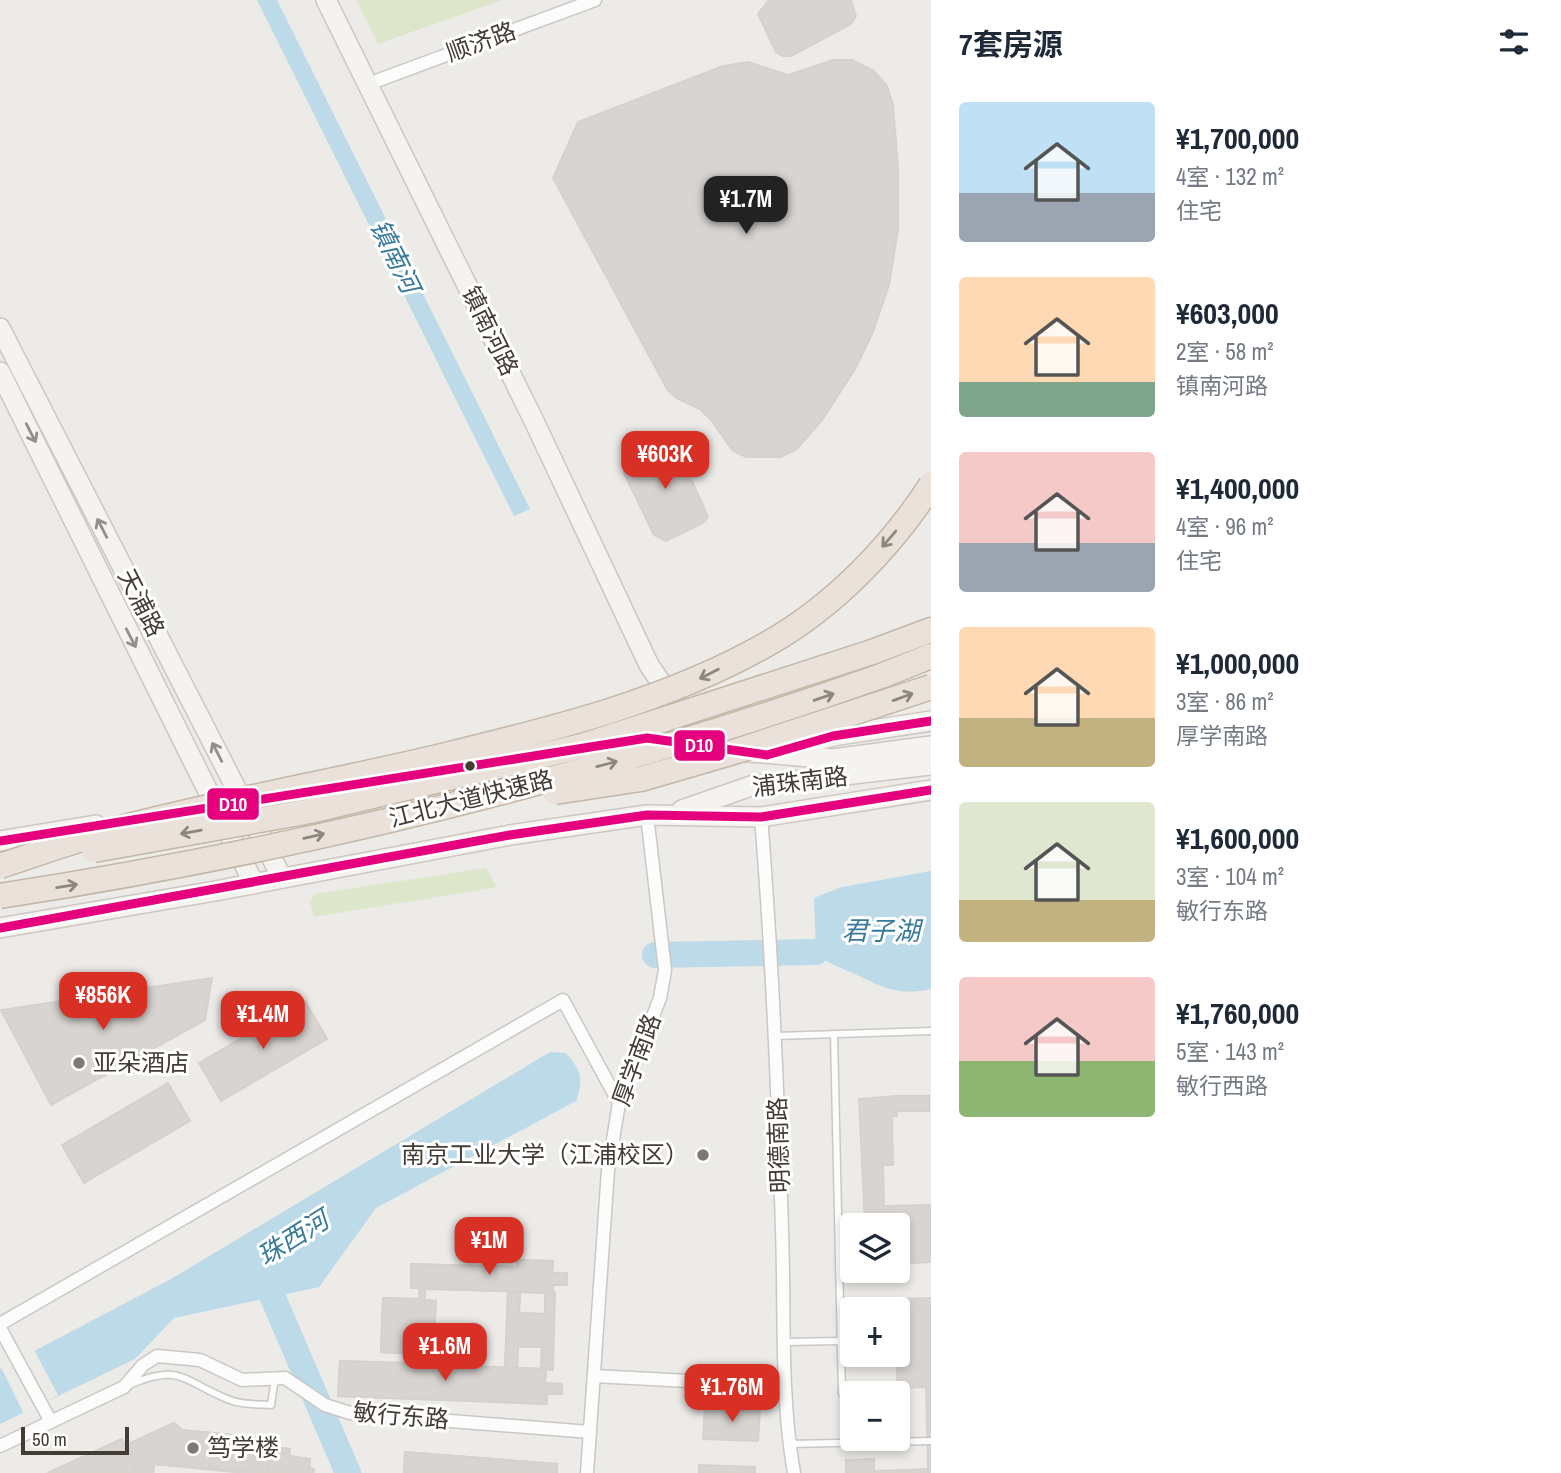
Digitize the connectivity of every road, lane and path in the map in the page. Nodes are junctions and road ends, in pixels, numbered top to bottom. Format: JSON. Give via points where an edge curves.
{"nodes":[{"id":1,"x":326,"y":0,"type":"edge"},
{"id":2,"x":595,"y":0,"type":"edge"},
{"id":3,"x":368,"y":84,"type":"junction"},
{"id":4,"x":0,"y":328,"type":"edge"},
{"id":5,"x":0,"y":372,"type":"edge"},
{"id":6,"x":931,"y":485,"type":"edge"},
{"id":7,"x":931,"y":630,"type":"edge"},
{"id":8,"x":931,"y":656,"type":"edge"},
{"id":9,"x":649,"y":665,"type":"junction"},
{"id":10,"x":931,"y":687,"type":"edge"},
{"id":11,"x":931,"y":720,"type":"edge"},
{"id":12,"x":647,"y":738,"type":"junction"},
{"id":13,"x":704,"y":746,"type":"junction"},
{"id":14,"x":931,"y":746,"type":"edge"},
{"id":15,"x":766,"y":755,"type":"junction"},
{"id":16,"x":931,"y":765,"type":"edge"},
{"id":17,"x":931,"y":790,"type":"edge"},
{"id":18,"x":243,"y":802,"type":"junction"},
{"id":19,"x":215,"y":807,"type":"junction"},
{"id":20,"x":433,"y":810,"type":"junction"},
{"id":21,"x":671,"y":814,"type":"junction"},
{"id":22,"x":647,"y":815,"type":"junction"},
{"id":23,"x":761,"y":817,"type":"junction"},
{"id":24,"x":0,"y":841,"type":"edge"},
{"id":25,"x":0,"y":867,"type":"edge"},
{"id":26,"x":282,"y":878,"type":"junction"},
{"id":27,"x":254,"y":884,"type":"junction"},
{"id":28,"x":0,"y":896,"type":"edge"},
{"id":29,"x":0,"y":928,"type":"edge"},
{"id":30,"x":931,"y":1031,"type":"edge"},
{"id":31,"x":834,"y":1034,"type":"junction"},
{"id":32,"x":775,"y":1036,"type":"junction"},
{"id":33,"x":619,"y":1102,"type":"junction"},
{"id":34,"x":840,"y":1297,"type":"edge"},
{"id":35,"x":0,"y":1326,"type":"edge"},
{"id":36,"x":840,"y":1341,"type":"edge"},
{"id":37,"x":785,"y":1342,"type":"junction"},
{"id":38,"x":594,"y":1376,"type":"junction"},
{"id":39,"x":275,"y":1377,"type":"junction"},
{"id":40,"x":124,"y":1387,"type":"junction"},
{"id":41,"x":784,"y":1387,"type":"junction"},
{"id":42,"x":50,"y":1420,"type":"junction"},
{"id":43,"x":590,"y":1432,"type":"junction"},
{"id":44,"x":931,"y":1441,"type":"edge"},
{"id":45,"x":789,"y":1444,"type":"junction"},
{"id":46,"x":0,"y":1446,"type":"edge"},
{"id":47,"x":587,"y":1473,"type":"edge"},
{"id":48,"x":794,"y":1473,"type":"edge"}],
"edges":[{"from":1,"to":3,"type":"street","name":"镇南河路"},
{"from":2,"to":3,"type":"street","name":"顺济路"},
{"from":3,"to":9,"type":"street","name":"镇南河路"},
{"from":18,"to":4,"type":"street","name":"天浦路","one_way":true},
{"from":5,"to":19,"type":"street","one_way":true},
{"from":6,"to":25,"type":"highway","one_way":true,"bridge":true,"via":[[866,566],[822,607],[771,642],[701,679],[489,745],[121,828]]},
{"from":7,"to":25,"type":"highway","name":"江北大道快速路","one_way":true,"bridge":true,"via":[[582,746],[310,811]]},
{"from":20,"to":8,"type":"highway","name":"江北大道快速路","one_way":true,"bridge":true,"via":[[746,724]]},
{"from":9,"to":12,"type":"street"},
{"from":9,"to":13,"type":"street","name":"镇南河路"},
{"from":20,"to":10,"type":"highway","one_way":true,"bridge":true,"via":[[642,779]]},
{"from":11,"to":15,"type":"street","name":"浦珠南路","via":[[833,736]]},
{"from":12,"to":13,"type":"street","name":"浦珠南路"},
{"from":12,"to":18,"type":"street","name":"浦珠南路"},
{"from":13,"to":15,"type":"street","name":"浦珠南路"},
{"from":14,"to":15,"type":"street","name":"浦珠南路","via":[[834,759]]},
{"from":16,"to":21,"type":"street","name":"浦珠南路","via":[[751,786]]},
{"from":17,"to":23,"type":"street","name":"浦珠南路"},
{"from":18,"to":19,"type":"street","name":"浦珠南路"},
{"from":18,"to":26,"type":"street","name":"天浦路"},
{"from":19,"to":24,"type":"street","name":"浦珠南路"},
{"from":19,"to":27,"type":"street"},
{"from":28,"to":20,"type":"highway","name":"江北大道快速路","one_way":true,"bridge":true,"via":[[145,874]]},
{"from":21,"to":22,"type":"street","name":"浦珠南路"},
{"from":21,"to":23,"type":"street","name":"浦珠南路"},
{"from":22,"to":26,"type":"street","name":"浦珠南路","via":[[510,835]]},
{"from":22,"to":33,"type":"street","name":"厚学南路","via":[[665,970],[660,998]]},
{"from":23,"to":32,"type":"street","name":"明德南路"},
{"from":26,"to":27,"type":"street","name":"浦珠南路"},
{"from":27,"to":29,"type":"street","name":"浦珠南路"},
{"from":30,"to":31,"type":"lane"},
{"from":31,"to":32,"type":"lane"},
{"from":31,"to":34,"type":"lane"},
{"from":32,"to":37,"type":"street","name":"明德南路"},
{"from":33,"to":35,"type":"street","via":[[563,1000]]},
{"from":33,"to":38,"type":"street","name":"厚学南路","via":[[608,1170]]},
{"from":35,"to":42,"type":"street"},
{"from":36,"to":37,"type":"lane"},
{"from":37,"to":41,"type":"street","name":"明德南路"},
{"from":38,"to":41,"type":"street"},
{"from":38,"to":43,"type":"street","name":"厚学南路"},
{"from":39,"to":40,"type":"street","name":"敏行东路","via":[[242,1380],[200,1360],[157,1356]]},
{"from":39,"to":40,"type":"lane","via":[[271,1405],[243,1404],[167,1373]]},
{"from":39,"to":43,"type":"street","name":"敏行东路","via":[[294,1382],[325,1405],[341,1410]]},
{"from":40,"to":42,"type":"street","name":"敏行东路"},
{"from":41,"to":45,"type":"street","name":"明德南路"},
{"from":42,"to":46,"type":"street","name":"敏行东路"},
{"from":43,"to":47,"type":"street","name":"厚学南路"},
{"from":44,"to":45,"type":"lane"},
{"from":45,"to":48,"type":"street","name":"明德南路"}]}
